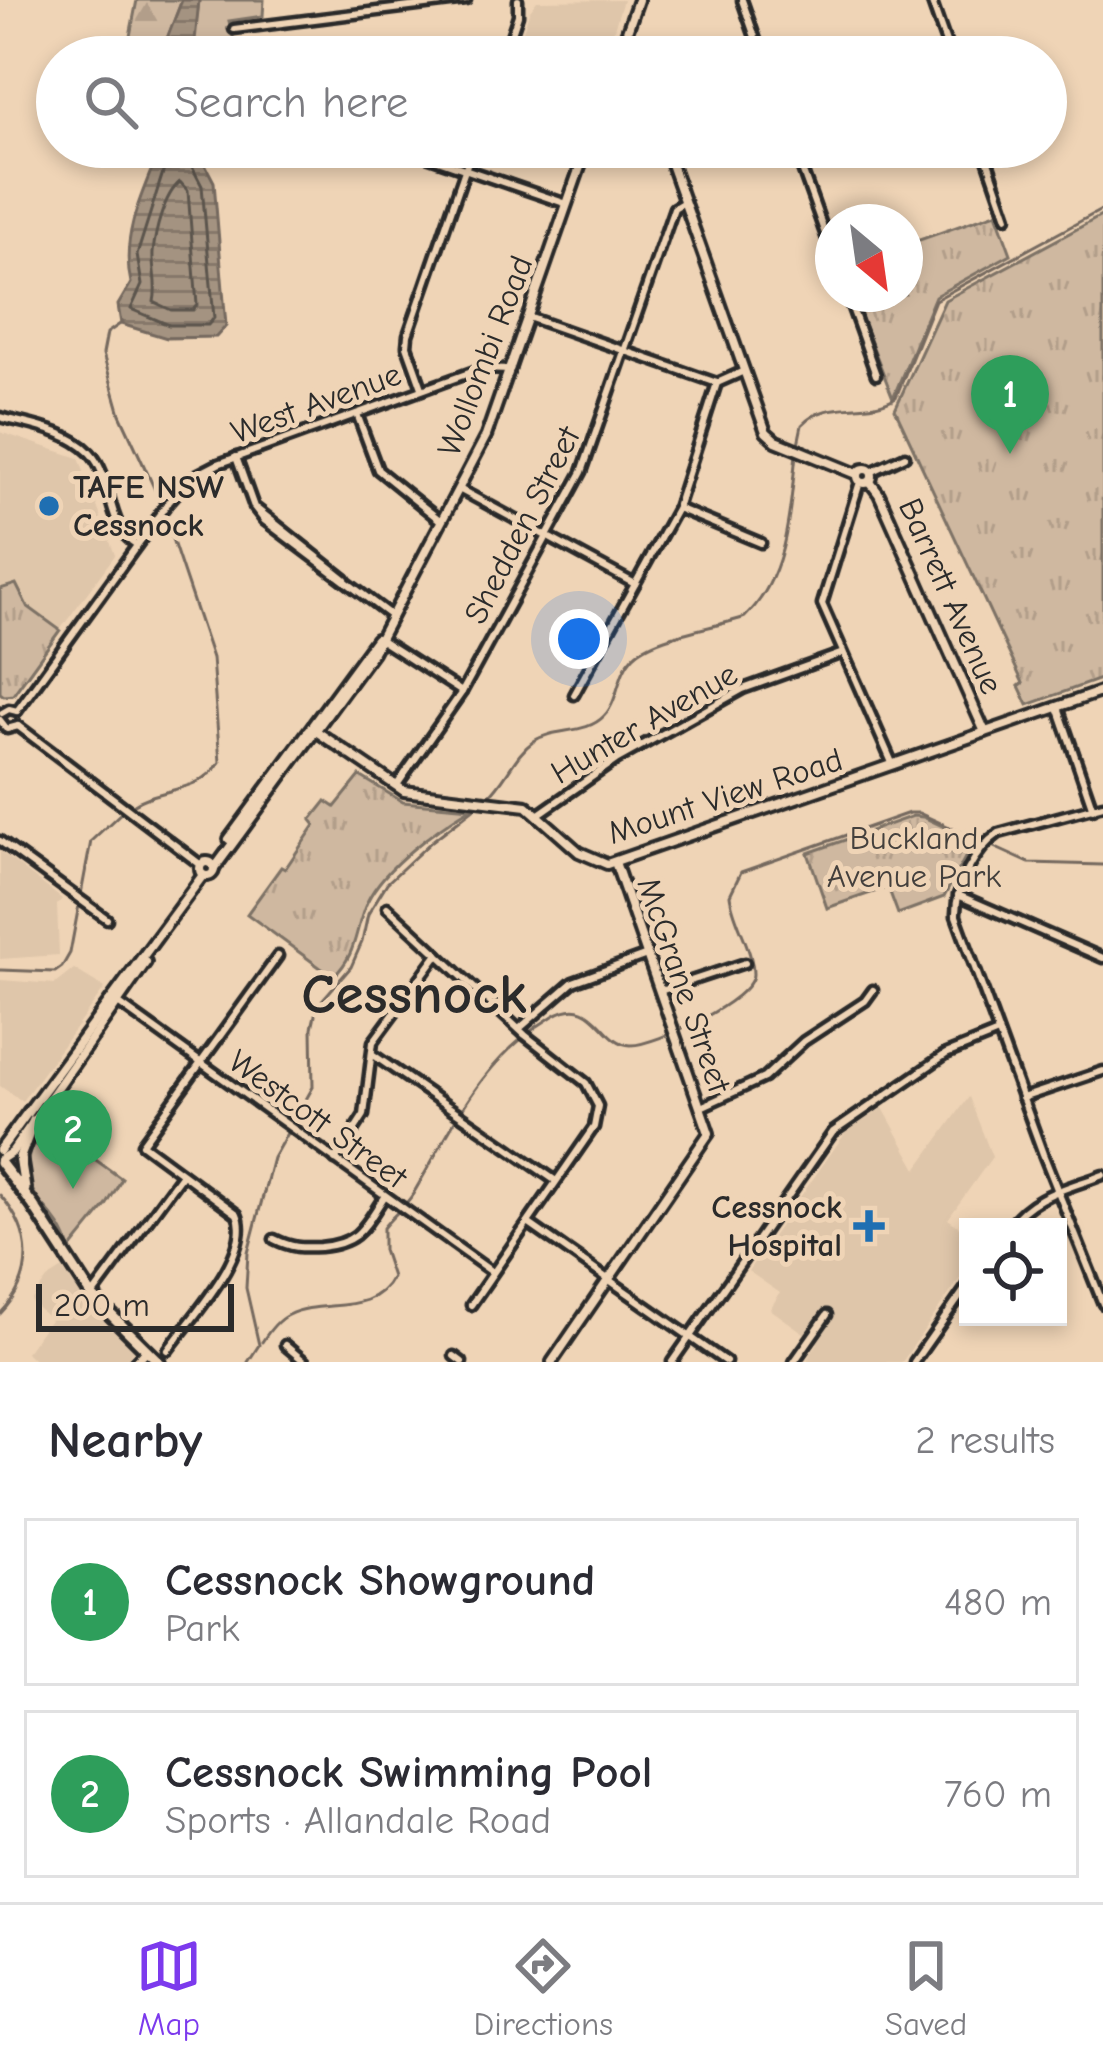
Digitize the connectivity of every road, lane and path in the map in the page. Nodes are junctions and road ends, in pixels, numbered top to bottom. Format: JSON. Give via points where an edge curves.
{"nodes":[{"id":1,"x":457,"y":0,"type":"edge"},
{"id":2,"x":466,"y":0,"type":"edge"},
{"id":3,"x":518,"y":0,"type":"edge"},
{"id":4,"x":638,"y":0,"type":"edge"},
{"id":5,"x":742,"y":0,"type":"edge"},
{"id":6,"x":931,"y":0,"type":"edge"},
{"id":7,"x":234,"y":29,"type":"dead end"},
{"id":8,"x":511,"y":36,"type":"edge"},
{"id":9,"x":625,"y":36,"type":"edge"},
{"id":10,"x":755,"y":36,"type":"edge"},
{"id":11,"x":944,"y":36,"type":"edge"},
{"id":12,"x":460,"y":168,"type":"edge"},
{"id":13,"x":579,"y":168,"type":"edge"},
{"id":14,"x":672,"y":168,"type":"edge"},
{"id":15,"x":802,"y":168,"type":"edge"},
{"id":16,"x":990,"y":168,"type":"edge"},
{"id":17,"x":466,"y":170,"type":"junction"},
{"id":18,"x":684,"y":202,"type":"junction"},
{"id":19,"x":567,"y":204,"type":"junction"},
{"id":20,"x":815,"y":206,"type":"edge"},
{"id":21,"x":1007,"y":217,"type":"dead end"},
{"id":22,"x":853,"y":312,"type":"edge"},
{"id":23,"x":528,"y":317,"type":"junction"},
{"id":24,"x":625,"y":351,"type":"junction"},
{"id":25,"x":510,"y":370,"type":"junction"},
{"id":26,"x":744,"y":371,"type":"junction"},
{"id":27,"x":876,"y":376,"type":"dead end"},
{"id":28,"x":717,"y":383,"type":"junction"},
{"id":29,"x":422,"y":389,"type":"junction"},
{"id":30,"x":357,"y":413,"type":"junction"},
{"id":31,"x":0,"y":416,"type":"edge"},
{"id":32,"x":905,"y":456,"type":"dead end"},
{"id":33,"x":236,"y":457,"type":"junction"},
{"id":34,"x":864,"y":477,"type":"junction"},
{"id":35,"x":458,"y":489,"type":"junction"},
{"id":36,"x":677,"y":508,"type":"junction"},
{"id":37,"x":441,"y":521,"type":"junction"},
{"id":38,"x":547,"y":536,"type":"junction"},
{"id":39,"x":761,"y":543,"type":"dead end"},
{"id":40,"x":137,"y":544,"type":"junction"},
{"id":41,"x":635,"y":584,"type":"junction"},
{"id":42,"x":390,"y":615,"type":"junction"},
{"id":43,"x":377,"y":638,"type":"junction"},
{"id":44,"x":843,"y":653,"type":"junction"},
{"id":45,"x":1103,"y":691,"type":"edge"},
{"id":46,"x":462,"y":692,"type":"junction"},
{"id":47,"x":574,"y":695,"type":"dead end"},
{"id":48,"x":327,"y":704,"type":"junction"},
{"id":49,"x":1058,"y":707,"type":"junction"},
{"id":50,"x":16,"y":711,"type":"junction"},
{"id":51,"x":1,"y":721,"type":"edge"},
{"id":52,"x":18,"y":725,"type":"junction"},
{"id":53,"x":316,"y":731,"type":"junction"},
{"id":54,"x":986,"y":732,"type":"junction"},
{"id":55,"x":293,"y":752,"type":"junction"},
{"id":56,"x":892,"y":765,"type":"junction"},
{"id":57,"x":395,"y":788,"type":"junction"},
{"id":58,"x":1103,"y":806,"type":"edge"},
{"id":59,"x":1093,"y":808,"type":"junction"},
{"id":60,"x":539,"y":814,"type":"junction"},
{"id":61,"x":0,"y":842,"type":"edge"},
{"id":62,"x":615,"y":862,"type":"junction"},
{"id":63,"x":206,"y":868,"type":"junction"},
{"id":64,"x":957,"y":895,"type":"junction"},
{"id":65,"x":387,"y":907,"type":"dead end"},
{"id":66,"x":107,"y":919,"type":"dead end"},
{"id":67,"x":165,"y":930,"type":"junction"},
{"id":68,"x":438,"y":954,"type":"junction"},
{"id":69,"x":278,"y":956,"type":"dead end"},
{"id":70,"x":647,"y":956,"type":"junction"},
{"id":71,"x":1103,"y":958,"type":"edge"},
{"id":72,"x":745,"y":963,"type":"dead end"},
{"id":73,"x":122,"y":986,"type":"junction"},
{"id":74,"x":873,"y":990,"type":"dead end"},
{"id":75,"x":660,"y":992,"type":"junction"},
{"id":76,"x":118,"y":1003,"type":"junction"},
{"id":77,"x":102,"y":1012,"type":"junction"},
{"id":78,"x":525,"y":1034,"type":"junction"},
{"id":79,"x":998,"y":1034,"type":"junction"},
{"id":80,"x":372,"y":1054,"type":"junction"},
{"id":81,"x":200,"y":1064,"type":"junction"},
{"id":82,"x":1103,"y":1070,"type":"edge"},
{"id":83,"x":1022,"y":1098,"type":"junction"},
{"id":84,"x":701,"y":1107,"type":"junction"},
{"id":85,"x":34,"y":1120,"type":"junction"},
{"id":86,"x":0,"y":1150,"type":"edge"},
{"id":87,"x":334,"y":1160,"type":"junction"},
{"id":88,"x":0,"y":1161,"type":"edge"},
{"id":89,"x":182,"y":1174,"type":"junction"},
{"id":90,"x":1103,"y":1175,"type":"edge"},
{"id":91,"x":556,"y":1181,"type":"junction"},
{"id":92,"x":1058,"y":1192,"type":"junction"},
{"id":93,"x":384,"y":1197,"type":"junction"},
{"id":94,"x":33,"y":1205,"type":"junction"},
{"id":95,"x":1017,"y":1218,"type":"edge"},
{"id":96,"x":528,"y":1222,"type":"junction"},
{"id":97,"x":274,"y":1239,"type":"dead end"},
{"id":98,"x":492,"y":1271,"type":"junction"},
{"id":99,"x":610,"y":1280,"type":"junction"},
{"id":100,"x":1099,"y":1280,"type":"edge"},
{"id":101,"x":92,"y":1296,"type":"junction"},
{"id":102,"x":959,"y":1298,"type":"edge"},
{"id":103,"x":1103,"y":1304,"type":"edge"},
{"id":104,"x":471,"y":1305,"type":"dead end"},
{"id":105,"x":827,"y":1315,"type":"dead end"},
{"id":106,"x":690,"y":1337,"type":"junction"},
{"id":107,"x":285,"y":1345,"type":"dead end"},
{"id":108,"x":147,"y":1350,"type":"junction"},
{"id":109,"x":168,"y":1350,"type":"dead end"},
{"id":110,"x":136,"y":1362,"type":"edge"},
{"id":111,"x":159,"y":1362,"type":"edge"},
{"id":112,"x":305,"y":1362,"type":"edge"},
{"id":113,"x":552,"y":1362,"type":"edge"},
{"id":114,"x":672,"y":1362,"type":"edge"},
{"id":115,"x":726,"y":1362,"type":"edge"},
{"id":116,"x":794,"y":1362,"type":"edge"},
{"id":117,"x":914,"y":1362,"type":"edge"}],
"edges":[{"from":1,"to":2,"type":"street"},
{"from":1,"to":7,"type":"street"},
{"from":3,"to":8,"type":"street"},
{"from":4,"to":9,"type":"main road"},
{"from":5,"to":10,"type":"street"},
{"from":6,"to":11,"type":"street"},
{"from":12,"to":17,"type":"street"},
{"from":13,"to":19,"type":"main road","name":"Wollombi Road"},
{"from":14,"to":18,"type":"main road"},
{"from":15,"to":20,"type":"street"},
{"from":16,"to":21,"type":"street"},
{"from":17,"to":19,"type":"street"},
{"from":17,"to":29,"type":"street","via":[[408,335]]},
{"from":18,"to":24,"type":"street","name":"Shedden Street","via":[[674,208]]},
{"from":18,"to":26,"type":"main road"},
{"from":19,"to":23,"type":"main road","name":"Wollombi Road"},
{"from":22,"to":27,"type":"street"},
{"from":23,"to":24,"type":"street"},
{"from":23,"to":25,"type":"main road","name":"Wollombi Road"},
{"from":24,"to":28,"type":"street"},
{"from":24,"to":38,"type":"street","name":"Shedden Street","via":[[582,472]]},
{"from":25,"to":29,"type":"street","name":"West Avenue","via":[[485,367]]},
{"from":25,"to":35,"type":"main road","name":"Wollombi Road"},
{"from":26,"to":28,"type":"street"},
{"from":26,"to":34,"type":"main road","via":[[766,432]]},
{"from":28,"to":36,"type":"street"},
{"from":29,"to":30,"type":"street","name":"West Avenue"},
{"from":30,"to":33,"type":"street","name":"West Avenue"},
{"from":30,"to":37,"type":"street","via":[[378,470]]},
{"from":31,"to":40,"type":"street","via":[[88,450],[103,471],[121,532]]},
{"from":32,"to":34,"type":"street"},
{"from":33,"to":40,"type":"street","name":"West Avenue","via":[[190,479]]},
{"from":33,"to":42,"type":"street","via":[[254,507],[278,532]]},
{"from":34,"to":44,"type":"street","via":[[821,597]]},
{"from":34,"to":54,"type":"main road","name":"Barrett Avenue","via":[[879,494]]},
{"from":35,"to":37,"type":"main road","name":"Wollombi Road"},
{"from":35,"to":38,"type":"street"},
{"from":36,"to":39,"type":"street"},
{"from":36,"to":41,"type":"street"},
{"from":37,"to":42,"type":"main road","name":"Wollombi Road"},
{"from":38,"to":41,"type":"street"},
{"from":38,"to":46,"type":"street","name":"Shedden Street"},
{"from":40,"to":50,"type":"street","name":"West Avenue"},
{"from":41,"to":47,"type":"street"},
{"from":42,"to":43,"type":"main road","name":"Wollombi Road"},
{"from":43,"to":46,"type":"street"},
{"from":43,"to":48,"type":"main road","name":"Wollombi Road"},
{"from":43,"to":53,"type":"main road","name":"Wollombi Road"},
{"from":44,"to":56,"type":"street"},
{"from":44,"to":60,"type":"street","name":"Hunter Avenue","via":[[743,688]]},
{"from":45,"to":49,"type":"main road","name":"Mount View Road"},
{"from":46,"to":57,"type":"street","name":"Shedden Street"},
{"from":48,"to":53,"type":"main road"},
{"from":48,"to":55,"type":"main road","name":"Wollombi Road"},
{"from":49,"to":54,"type":"main road","name":"Mount View Road"},
{"from":49,"to":59,"type":"street"},
{"from":50,"to":51,"type":"street"},
{"from":50,"to":52,"type":"street"},
{"from":51,"to":52,"type":"street"},
{"from":52,"to":63,"type":"street"},
{"from":53,"to":55,"type":"main road"},
{"from":53,"to":57,"type":"main road","name":"Mount View Road"},
{"from":53,"to":63,"type":"main road","name":"Wollombi Road"},
{"from":54,"to":56,"type":"main road","name":"Mount View Road"},
{"from":55,"to":63,"type":"main road","name":"Wollombi Road"},
{"from":56,"to":62,"type":"main road","name":"Mount View Road"},
{"from":57,"to":60,"type":"main road","name":"Mount View Road","via":[[522,804]]},
{"from":58,"to":59,"type":"street"},
{"from":59,"to":64,"type":"street","via":[[999,833],[981,848]]},
{"from":60,"to":62,"type":"main road","name":"Mount View Road","via":[[585,856]]},
{"from":61,"to":66,"type":"street"},
{"from":62,"to":70,"type":"main road","name":"McGrane Street"},
{"from":63,"to":67,"type":"main road","name":"Wollombi Road"},
{"from":64,"to":71,"type":"street"},
{"from":64,"to":79,"type":"street","via":[[956,916]]},
{"from":65,"to":68,"type":"street"},
{"from":67,"to":73,"type":"main road","name":"Wollombi Road"},
{"from":67,"to":76,"type":"main road","name":"Wollombi Road"},
{"from":68,"to":78,"type":"street"},
{"from":68,"to":80,"type":"street"},
{"from":69,"to":81,"type":"street"},
{"from":70,"to":75,"type":"main road","name":"McGrane Street"},
{"from":70,"to":78,"type":"street","via":[[573,982]]},
{"from":72,"to":75,"type":"street"},
{"from":73,"to":76,"type":"main road"},
{"from":73,"to":77,"type":"main road","name":"Wollombi Road"},
{"from":74,"to":84,"type":"street","via":[[764,1078]]},
{"from":75,"to":84,"type":"main road","name":"McGrane Street"},
{"from":76,"to":77,"type":"main road"},
{"from":76,"to":81,"type":"street","name":"Westcott Street"},
{"from":76,"to":85,"type":"main road","name":"Wollombi Road"},
{"from":77,"to":86,"type":"main road","name":"Wollombi Road"},
{"from":78,"to":91,"type":"street","via":[[586,1083],[598,1106],[594,1126]]},
{"from":79,"to":83,"type":"street"},
{"from":79,"to":106,"type":"street","via":[[946,1054],[833,1132]]},
{"from":80,"to":87,"type":"street","via":[[364,1115]]},
{"from":80,"to":91,"type":"street"},
{"from":81,"to":87,"type":"street","name":"Westcott Street"},
{"from":81,"to":89,"type":"street","via":[[142,1144]]},
{"from":82,"to":83,"type":"street"},
{"from":83,"to":92,"type":"street"},
{"from":84,"to":99,"type":"main road","name":"McGrane Street","via":[[707,1140]]},
{"from":85,"to":88,"type":"main road","name":"Wollombi Road"},
{"from":85,"to":94,"type":"main road","via":[[20,1161]]},
{"from":87,"to":93,"type":"street","name":"Westcott Street"},
{"from":88,"to":94,"type":"main road"},
{"from":89,"to":101,"type":"street"},
{"from":89,"to":109,"type":"street","via":[[237,1214],[242,1228],[230,1265]]},
{"from":90,"to":92,"type":"street"},
{"from":91,"to":96,"type":"street"},
{"from":92,"to":95,"type":"street"},
{"from":92,"to":100,"type":"street"},
{"from":93,"to":97,"type":"street","via":[[343,1245],[293,1249]]},
{"from":93,"to":98,"type":"street","name":"Westcott Street"},
{"from":94,"to":101,"type":"main road"},
{"from":96,"to":98,"type":"street"},
{"from":96,"to":99,"type":"street"},
{"from":98,"to":104,"type":"street"},
{"from":99,"to":106,"type":"street"},
{"from":99,"to":113,"type":"main road","name":"McGrane Street"},
{"from":100,"to":103,"type":"street"},
{"from":101,"to":108,"type":"main road"},
{"from":102,"to":117,"type":"street"},
{"from":105,"to":116,"type":"street"},
{"from":106,"to":114,"type":"street"},
{"from":106,"to":115,"type":"street"},
{"from":107,"to":112,"type":"street"},
{"from":108,"to":110,"type":"main road"},
{"from":108,"to":111,"type":"main road"}]}
